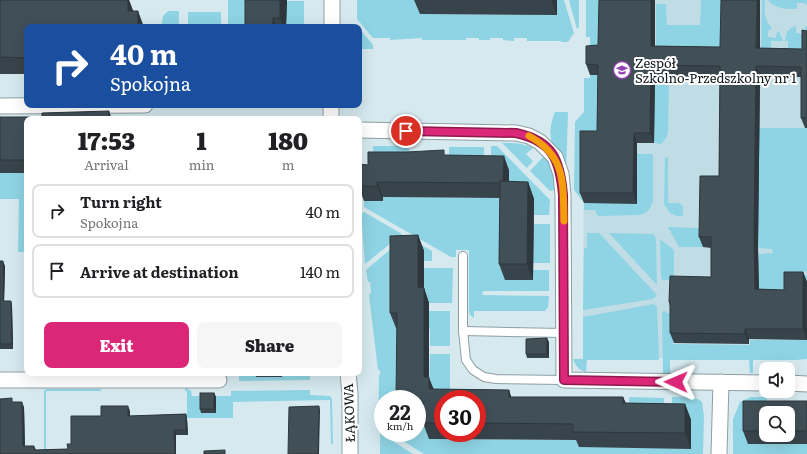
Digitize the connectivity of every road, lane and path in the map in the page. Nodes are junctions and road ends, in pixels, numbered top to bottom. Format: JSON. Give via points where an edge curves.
{"nodes":[{"id":1,"x":332,"y":0,"type":"edge"},
{"id":2,"x":332,"y":24,"type":"edge"},
{"id":3,"x":0,"y":106,"type":"edge"},
{"id":4,"x":24,"y":106,"type":"edge"},
{"id":5,"x":362,"y":130,"type":"edge"},
{"id":6,"x":463,"y":256,"type":"dead end"},
{"id":7,"x":463,"y":331,"type":"junction"},
{"id":8,"x":563,"y":333,"type":"junction"},
{"id":9,"x":29,"y":376,"type":"edge"},
{"id":10,"x":348,"y":376,"type":"edge"},
{"id":11,"x":0,"y":380,"type":"edge"},
{"id":12,"x":219,"y":380,"type":"dead end"},
{"id":13,"x":564,"y":380,"type":"junction"},
{"id":14,"x":721,"y":382,"type":"junction"},
{"id":15,"x":759,"y":383,"type":"edge"},
{"id":16,"x":795,"y":384,"type":"edge"},
{"id":17,"x":807,"y":384,"type":"edge"},
{"id":18,"x":350,"y":454,"type":"edge"},
{"id":19,"x":720,"y":454,"type":"edge"}],
"edges":[{"from":1,"to":2,"type":"street"},
{"from":3,"to":4,"type":"street"},
{"from":5,"to":8,"type":"street","via":[[516,133],[540,142],[555,157],[561,174],[563,195]]},
{"from":6,"to":7,"type":"lane"},
{"from":7,"to":8,"type":"lane"},
{"from":7,"to":13,"type":"lane","via":[[466,360],[473,370],[484,377]]},
{"from":8,"to":13,"type":"street"},
{"from":9,"to":11,"type":"street"},
{"from":9,"to":12,"type":"street"},
{"from":10,"to":18,"type":"street","name":"ŁĄKOWA"},
{"from":13,"to":14,"type":"street"},
{"from":14,"to":15,"type":"street"},
{"from":14,"to":19,"type":"street"},
{"from":16,"to":17,"type":"street"}]}
